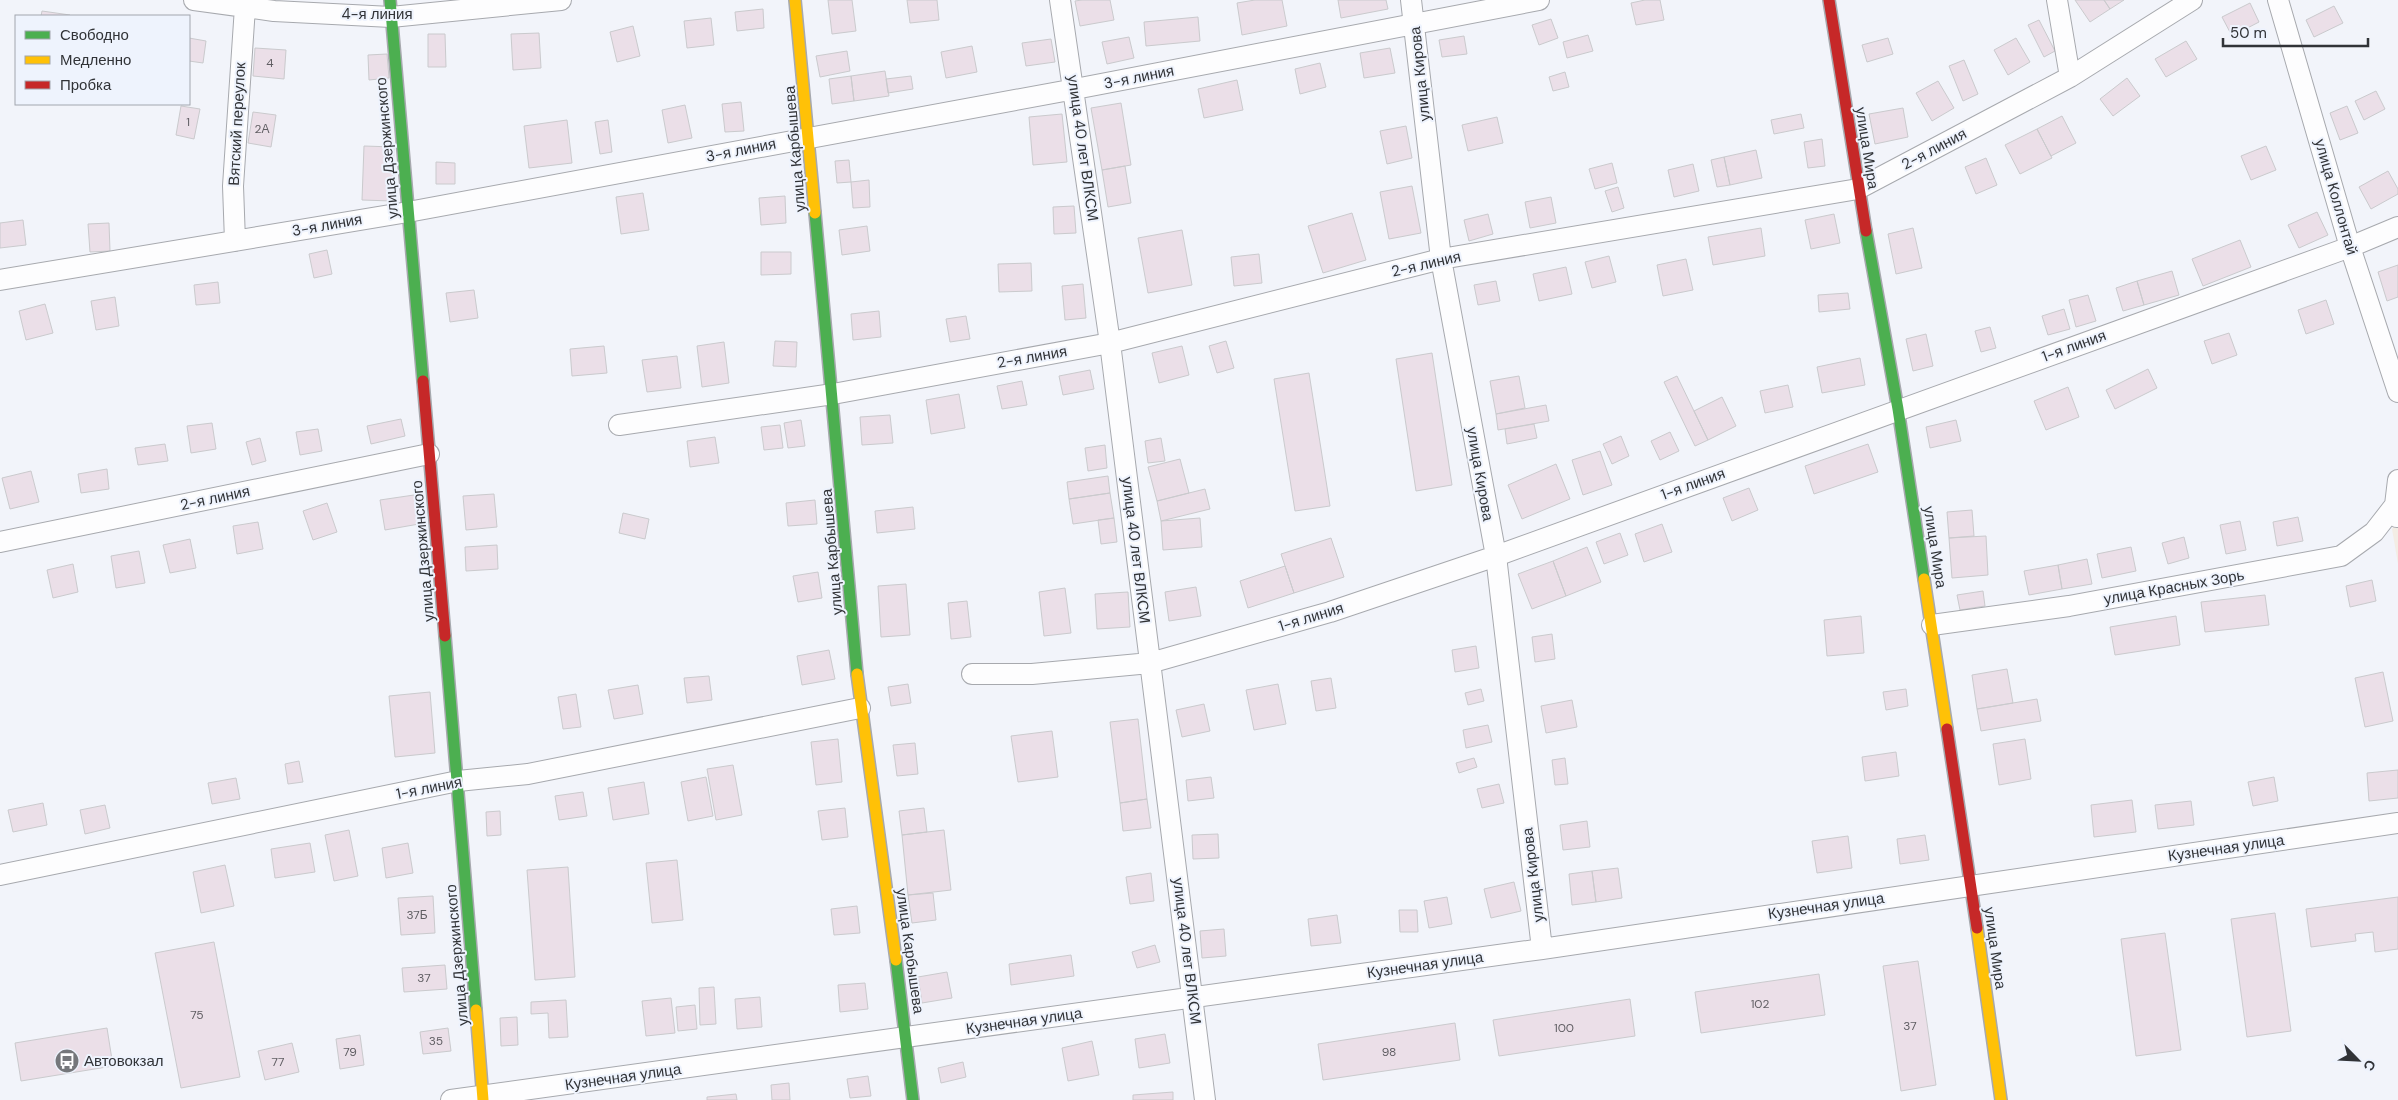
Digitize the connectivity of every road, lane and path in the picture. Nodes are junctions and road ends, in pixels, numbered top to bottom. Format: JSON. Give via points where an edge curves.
{"nodes":[{"id":1,"x":194,"y":0,"type":"edge"},
{"id":2,"x":561,"y":0,"type":"edge"},
{"id":3,"x":795,"y":0,"type":"edge"},
{"id":4,"x":1060,"y":0,"type":"edge"},
{"id":5,"x":1411,"y":0,"type":"edge"},
{"id":6,"x":1539,"y":0,"type":"edge"},
{"id":7,"x":1828,"y":0,"type":"edge"},
{"id":8,"x":2057,"y":0,"type":"edge"},
{"id":9,"x":2192,"y":0,"type":"edge"},
{"id":10,"x":2278,"y":0,"type":"edge"},
{"id":11,"x":245,"y":7,"type":"junction"},
{"id":12,"x":390,"y":9,"type":"edge"},
{"id":13,"x":1414,"y":23,"type":"junction"},
{"id":14,"x":2070,"y":77,"type":"junction"},
{"id":15,"x":1075,"y":89,"type":"junction"},
{"id":16,"x":809,"y":137,"type":"junction"},
{"id":17,"x":1858,"y":189,"type":"junction"},
{"id":18,"x":408,"y":212,"type":"junction"},
{"id":19,"x":2398,"y":227,"type":"edge"},
{"id":20,"x":235,"y":241,"type":"junction"},
{"id":21,"x":2350,"y":247,"type":"junction"},
{"id":22,"x":1441,"y":259,"type":"junction"},
{"id":23,"x":0,"y":280,"type":"edge"},
{"id":24,"x":1110,"y":343,"type":"junction"},
{"id":25,"x":2398,"y":392,"type":"edge"},
{"id":26,"x":833,"y":394,"type":"junction"},
{"id":27,"x":1898,"y":409,"type":"junction"},
{"id":28,"x":619,"y":425,"type":"dead end"},
{"id":29,"x":429,"y":454,"type":"junction"},
{"id":30,"x":2398,"y":480,"type":"edge"},
{"id":31,"x":2396,"y":513,"type":"edge"},
{"id":32,"x":0,"y":542,"type":"edge"},
{"id":33,"x":1496,"y":556,"type":"junction"},
{"id":34,"x":1932,"y":624,"type":"junction"},
{"id":35,"x":1150,"y":663,"type":"junction"},
{"id":36,"x":972,"y":674,"type":"dead end"},
{"id":37,"x":860,"y":708,"type":"junction"},
{"id":38,"x":458,"y":781,"type":"junction"},
{"id":39,"x":2398,"y":824,"type":"edge"},
{"id":40,"x":0,"y":875,"type":"edge"},
{"id":41,"x":1971,"y":885,"type":"junction"},
{"id":42,"x":1542,"y":949,"type":"junction"},
{"id":43,"x":1193,"y":997,"type":"junction"},
{"id":44,"x":907,"y":1038,"type":"junction"},
{"id":45,"x":483,"y":1098,"type":"edge"},
{"id":46,"x":451,"y":1100,"type":"edge"},
{"id":47,"x":913,"y":1100,"type":"edge"},
{"id":48,"x":1205,"y":1100,"type":"edge"},
{"id":49,"x":2002,"y":1100,"type":"edge"}],
"edges":[{"from":1,"to":11,"type":"street","name":"4-я линия"},
{"from":2,"to":12,"type":"street","name":"4-я линия"},
{"from":3,"to":16,"type":"street","name":"улица Карбышева"},
{"from":4,"to":15,"type":"street","name":"улица 40 лет ВЛКСМ"},
{"from":5,"to":13,"type":"street","name":"улица Кирова"},
{"from":6,"to":13,"type":"street","name":"3-я линия"},
{"from":7,"to":17,"type":"street","name":"улица Мира"},
{"from":8,"to":14,"type":"street"},
{"from":9,"to":14,"type":"street","name":"2-я линия"},
{"from":10,"to":21,"type":"street","name":"улица Коллонтай"},
{"from":11,"to":12,"type":"street","name":"4-я линия","via":[[274,11]]},
{"from":11,"to":20,"type":"street","name":"Вятский переулок","via":[[233,186]]},
{"from":12,"to":18,"type":"street","name":"улица Дзержинского"},
{"from":13,"to":15,"type":"street","name":"3-я линия"},
{"from":13,"to":22,"type":"street","name":"улица Кирова"},
{"from":14,"to":17,"type":"street","name":"2-я линия"},
{"from":15,"to":16,"type":"street","name":"3-я линия"},
{"from":15,"to":24,"type":"street","name":"улица 40 лет ВЛКСМ"},
{"from":16,"to":18,"type":"street","name":"3-я линия"},
{"from":16,"to":26,"type":"street","name":"улица Карбышева"},
{"from":17,"to":22,"type":"street","name":"2-я линия"},
{"from":17,"to":27,"type":"street","name":"улица Мира"},
{"from":18,"to":20,"type":"street","name":"3-я линия"},
{"from":18,"to":29,"type":"street","name":"улица Дзержинского"},
{"from":19,"to":21,"type":"street","name":"1-я линия"},
{"from":20,"to":23,"type":"street","name":"3-я линия"},
{"from":21,"to":25,"type":"street","name":"улица Коллонтай"},
{"from":21,"to":27,"type":"street","name":"1-я линия"},
{"from":22,"to":24,"type":"street","name":"2-я линия"},
{"from":22,"to":33,"type":"street","name":"улица Кирова"},
{"from":24,"to":26,"type":"street","name":"2-я линия"},
{"from":24,"to":35,"type":"street","name":"улица 40 лет ВЛКСМ"},
{"from":26,"to":28,"type":"street","name":"2-я линия"},
{"from":26,"to":37,"type":"street","name":"улица Карбышева"},
{"from":27,"to":33,"type":"street","name":"1-я линия"},
{"from":27,"to":34,"type":"street","name":"улица Мира"},
{"from":29,"to":32,"type":"street","name":"2-я линия"},
{"from":29,"to":38,"type":"street","name":"улица Дзержинского"},
{"from":30,"to":31,"type":"street"},
{"from":31,"to":34,"type":"street","name":"улица Красных Зорь","via":[[2341,556],[2069,606]]},
{"from":33,"to":35,"type":"street","name":"1-я линия","via":[[1330,612]]},
{"from":33,"to":42,"type":"street","name":"улица Кирова"},
{"from":34,"to":41,"type":"street","name":"улица Мира"},
{"from":35,"to":36,"type":"street","name":"1-я линия","via":[[1032,674]]},
{"from":35,"to":43,"type":"street","name":"улица 40 лет ВЛКСМ"},
{"from":37,"to":38,"type":"street","name":"1-я линия","via":[[528,774]]},
{"from":37,"to":44,"type":"street","name":"улица Карбышева"},
{"from":38,"to":40,"type":"street","name":"1-я линия"},
{"from":38,"to":45,"type":"street","name":"улица Дзержинского"},
{"from":39,"to":41,"type":"street","name":"Кузнечная улица"},
{"from":41,"to":42,"type":"street","name":"Кузнечная улица"},
{"from":41,"to":49,"type":"street","name":"улица Мира"},
{"from":42,"to":43,"type":"street","name":"Кузнечная улица"},
{"from":43,"to":44,"type":"street","name":"Кузнечная улица"},
{"from":43,"to":48,"type":"street","name":"улица 40 лет ВЛКСМ"},
{"from":44,"to":45,"type":"street","name":"Кузнечная улица"},
{"from":44,"to":47,"type":"street","name":"улица Карбышева"},
{"from":45,"to":46,"type":"street","name":"Кузнечная улица"}]}
